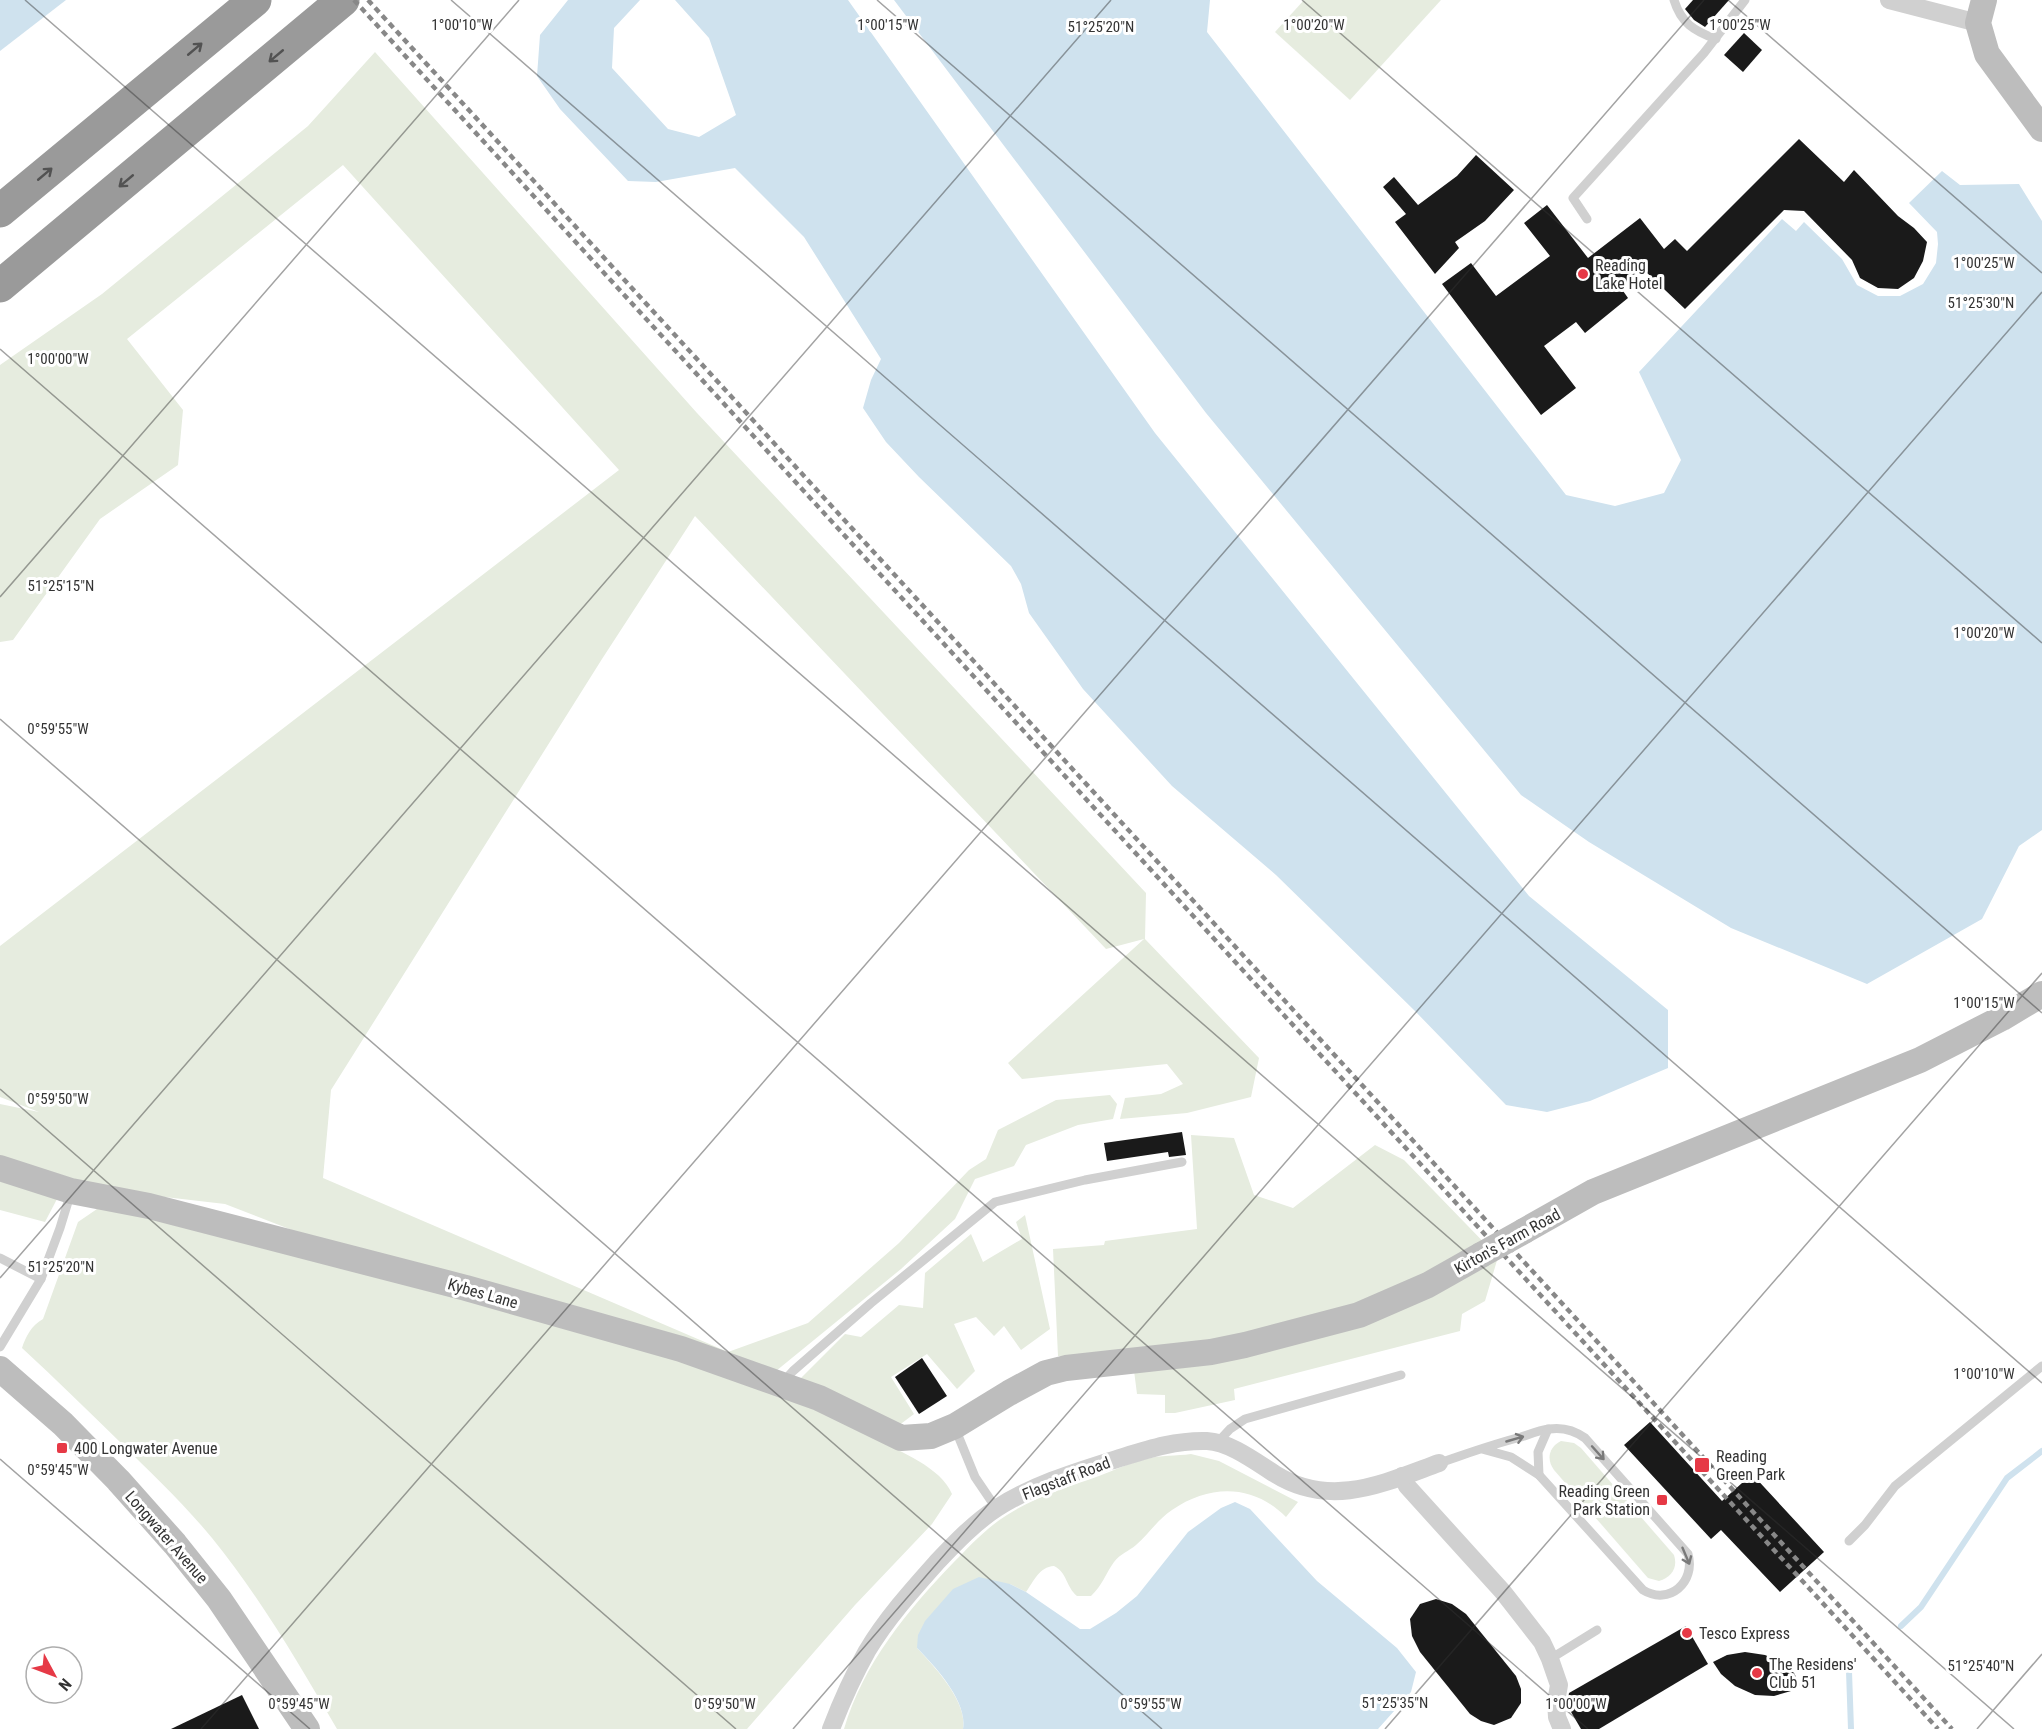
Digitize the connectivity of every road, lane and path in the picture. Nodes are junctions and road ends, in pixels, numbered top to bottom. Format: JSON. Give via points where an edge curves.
{"nodes":[{"id":1,"x":255,"y":0,"type":"edge"},
{"id":2,"x":1674,"y":0,"type":"edge"},
{"id":3,"x":1889,"y":0,"type":"edge"},
{"id":4,"x":1748,"y":1,"type":"edge"},
{"id":5,"x":332,"y":9,"type":"edge"},
{"id":6,"x":1981,"y":11,"type":"edge"},
{"id":7,"x":1716,"y":39,"type":"junction"},
{"id":8,"x":2042,"y":129,"type":"edge"},
{"id":9,"x":0,"y":211,"type":"edge"},
{"id":10,"x":1587,"y":219,"type":"dead end"},
{"id":11,"x":0,"y":286,"type":"edge"},
{"id":12,"x":2042,"y":994,"type":"edge"},
{"id":13,"x":1182,"y":1162,"type":"dead end"},
{"id":14,"x":0,"y":1168,"type":"edge"},
{"id":15,"x":71,"y":1191,"type":"junction"},
{"id":16,"x":0,"y":1258,"type":"edge"},
{"id":17,"x":41,"y":1280,"type":"junction"},
{"id":18,"x":0,"y":1347,"type":"edge"},
{"id":19,"x":2042,"y":1366,"type":"edge"},
{"id":20,"x":0,"y":1369,"type":"edge"},
{"id":21,"x":1401,"y":1376,"type":"dead end"},
{"id":22,"x":781,"y":1384,"type":"junction"},
{"id":23,"x":955,"y":1426,"type":"junction"},
{"id":24,"x":1548,"y":1429,"type":"junction"},
{"id":25,"x":1217,"y":1443,"type":"junction"},
{"id":26,"x":1482,"y":1449,"type":"junction"},
{"id":27,"x":1439,"y":1463,"type":"joint"},
{"id":28,"x":1539,"y":1475,"type":"junction"},
{"id":29,"x":1402,"y":1476,"type":"junction"},
{"id":30,"x":996,"y":1508,"type":"junction"},
{"id":31,"x":1849,"y":1541,"type":"dead end"},
{"id":32,"x":1597,"y":1630,"type":"dead end"},
{"id":33,"x":1550,"y":1659,"type":"junction"},
{"id":34,"x":307,"y":1729,"type":"edge"},
{"id":35,"x":831,"y":1729,"type":"edge"},
{"id":36,"x":1562,"y":1729,"type":"edge"}],
"edges":[{"from":9,"to":1,"type":"highway","one_way":true},
{"from":2,"to":7,"type":"lane","via":[[1680,16],[1691,28]]},
{"from":3,"to":6,"type":"street"},
{"from":4,"to":7,"type":"lane"},
{"from":5,"to":11,"type":"highway","one_way":true},
{"from":6,"to":8,"type":"street","via":[[1987,54]]},
{"from":7,"to":10,"type":"lane","via":[[1573,198]]},
{"from":12,"to":23,"type":"street","name":"Kirton's Farm Road","bridge":true,"via":[[1920,1060],[1593,1192],[1428,1285],[1359,1316],[1211,1352],[1046,1373]]},
{"from":13,"to":22,"type":"lane","via":[[995,1202],[862,1311]]},
{"from":14,"to":15,"type":"street","name":"Kybes Lane"},
{"from":15,"to":17,"type":"lane"},
{"from":15,"to":22,"type":"street","name":"Kybes Lane","via":[[149,1206],[466,1288],[681,1349]]},
{"from":16,"to":17,"type":"lane"},
{"from":17,"to":18,"type":"lane"},
{"from":19,"to":31,"type":"lane","via":[[1895,1486]]},
{"from":20,"to":34,"type":"street","name":"Longwater Avenue","via":[[63,1424],[175,1544],[219,1599]]},
{"from":21,"to":25,"type":"lane","via":[[1245,1419]]},
{"from":22,"to":23,"type":"street","name":"Kybes Lane","via":[[901,1438],[931,1436]]},
{"from":23,"to":30,"type":"lane","via":[[975,1477]]},
{"from":26,"to":24,"type":"lane","one_way":true},
{"from":24,"to":28,"type":"lane","via":[[1538,1452]]},
{"from":24,"to":28,"type":"lane","one_way":true,"via":[[1567,1429],[1585,1438],[1680,1544],[1691,1567],[1681,1586],[1660,1597],[1643,1590]]},
{"from":25,"to":29,"type":"street","name":"Flagstaff Road","via":[[1239,1451],[1277,1475],[1325,1492],[1345,1492]]},
{"from":25,"to":30,"type":"street","name":"Flagstaff Road","via":[[1169,1442],[1022,1493]]},
{"from":26,"to":27,"type":"lane"},
{"from":26,"to":28,"type":"lane","via":[[1511,1457]]},
{"from":27,"to":29,"type":"street","name":"Flagstaff Road"},
{"from":29,"to":33,"type":"street","via":[[1503,1592],[1542,1642]]},
{"from":30,"to":35,"type":"street","name":"Flagstaff Road","via":[[950,1549],[885,1625],[867,1650]]},
{"from":32,"to":33,"type":"lane"},
{"from":33,"to":36,"type":"street","via":[[1559,1685],[1557,1717]]}]}
